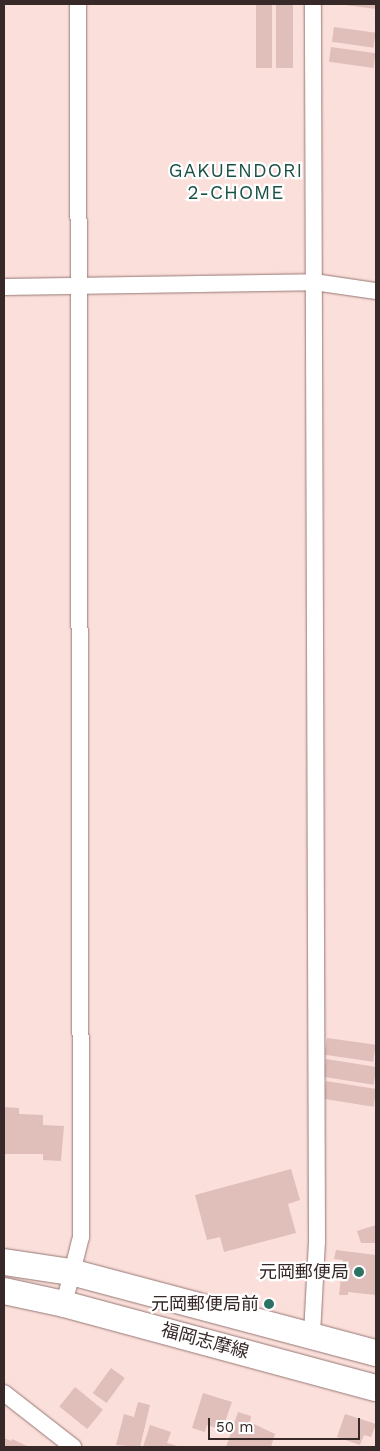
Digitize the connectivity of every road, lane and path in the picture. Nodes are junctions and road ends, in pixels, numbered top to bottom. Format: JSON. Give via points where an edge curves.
{"nodes":[{"id":1,"x":78,"y":4,"type":"edge"},
{"id":2,"x":313,"y":4,"type":"edge"},
{"id":3,"x":314,"y":282,"type":"junction"},
{"id":4,"x":4,"y":287,"type":"edge"},
{"id":5,"x":77,"y":288,"type":"junction"},
{"id":6,"x":376,"y":291,"type":"edge"},
{"id":7,"x":4,"y":1262,"type":"edge"},
{"id":8,"x":71,"y":1272,"type":"junction"},
{"id":9,"x":4,"y":1291,"type":"edge"},
{"id":10,"x":64,"y":1304,"type":"junction"},
{"id":11,"x":312,"y":1334,"type":"junction"},
{"id":12,"x":376,"y":1353,"type":"edge"},
{"id":13,"x":376,"y":1388,"type":"edge"},
{"id":14,"x":4,"y":1393,"type":"edge"},
{"id":15,"x":73,"y":1447,"type":"edge"}],
"edges":[{"from":1,"to":5,"type":"street"},
{"from":2,"to":3,"type":"street"},
{"from":3,"to":5,"type":"street"},
{"from":3,"to":6,"type":"street"},
{"from":3,"to":11,"type":"street","via":[[317,1241]]},
{"from":4,"to":5,"type":"street"},
{"from":5,"to":8,"type":"street","via":[[81,1237]]},
{"from":7,"to":8,"type":"main road","name":"福岡志摩線"},
{"from":8,"to":10,"type":"street"},
{"from":8,"to":11,"type":"main road","name":"福岡志摩線"},
{"from":9,"to":10,"type":"main road","name":"福岡志摩線"},
{"from":10,"to":13,"type":"main road","name":"福岡志摩線"},
{"from":11,"to":12,"type":"main road","name":"福岡志摩線"},
{"from":14,"to":15,"type":"street"}]}
